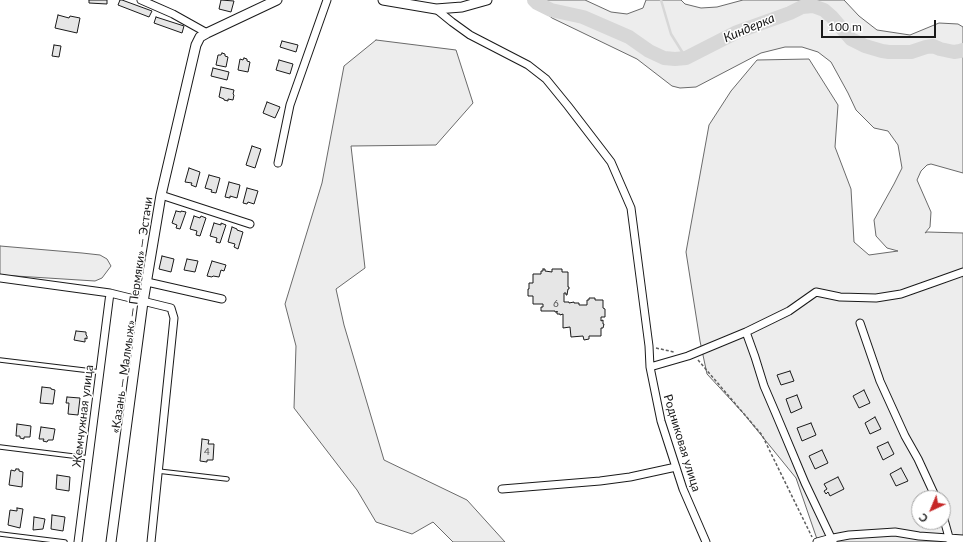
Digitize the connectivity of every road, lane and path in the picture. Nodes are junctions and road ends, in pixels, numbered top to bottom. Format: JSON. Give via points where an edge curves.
{"nodes":[{"id":1,"x":140,"y":0,"type":"edge"},
{"id":2,"x":277,"y":0,"type":"edge"},
{"id":3,"x":327,"y":0,"type":"edge"},
{"id":4,"x":383,"y":0,"type":"edge"},
{"id":5,"x":487,"y":0,"type":"edge"},
{"id":6,"x":436,"y":9,"type":"junction"},
{"id":7,"x":207,"y":32,"type":"junction"},
{"id":8,"x":278,"y":163,"type":"dead end"},
{"id":9,"x":162,"y":195,"type":"junction"},
{"id":10,"x":250,"y":224,"type":"dead end"},
{"id":11,"x":963,"y":272,"type":"edge"},
{"id":12,"x":0,"y":278,"type":"edge"},
{"id":13,"x":147,"y":282,"type":"junction"},
{"id":14,"x":110,"y":293,"type":"junction"},
{"id":15,"x":222,"y":299,"type":"dead end"},
{"id":16,"x":143,"y":302,"type":"junction"},
{"id":17,"x":860,"y":323,"type":"dead end"},
{"id":18,"x":746,"y":332,"type":"junction"},
{"id":19,"x":649,"y":346,"type":"junction"},
{"id":20,"x":688,"y":356,"type":"junction"},
{"id":21,"x":0,"y":360,"type":"edge"},
{"id":22,"x":650,"y":368,"type":"junction"},
{"id":23,"x":100,"y":372,"type":"junction"},
{"id":24,"x":0,"y":446,"type":"edge"},
{"id":25,"x":89,"y":458,"type":"junction"},
{"id":26,"x":676,"y":468,"type":"junction"},
{"id":27,"x":158,"y":471,"type":"junction"},
{"id":28,"x":227,"y":480,"type":"dead end"},
{"id":29,"x":502,"y":489,"type":"dead end"},
{"id":30,"x":932,"y":490,"type":"edge"},
{"id":31,"x":947,"y":530,"type":"edge"},
{"id":32,"x":0,"y":534,"type":"edge"},
{"id":33,"x":963,"y":539,"type":"edge"},
{"id":34,"x":832,"y":540,"type":"edge"},
{"id":35,"x":950,"y":540,"type":"edge"},
{"id":36,"x":64,"y":542,"type":"edge"},
{"id":37,"x":78,"y":542,"type":"edge"},
{"id":38,"x":112,"y":542,"type":"edge"},
{"id":39,"x":151,"y":542,"type":"edge"},
{"id":40,"x":706,"y":542,"type":"edge"},
{"id":41,"x":816,"y":542,"type":"edge"}],
"edges":[{"from":1,"to":7,"type":"street"},
{"from":2,"to":7,"type":"street","name":"«Казань — Малмыж» — Пермяки» — Эстачи"},
{"from":3,"to":8,"type":"street","via":[[290,105]]},
{"from":4,"to":6,"type":"street"},
{"from":5,"to":6,"type":"street","via":[[462,7]]},
{"from":6,"to":19,"type":"street","name":"Родниковая улица","via":[[470,35],[528,65],[546,79],[611,162],[631,208]]},
{"from":7,"to":9,"type":"street","name":"«Казань — Малмыж» — Пермяки» — Эстачи","via":[[200,37],[196,45]]},
{"from":9,"to":10,"type":"street"},
{"from":9,"to":13,"type":"street","name":"«Казань — Малмыж» — Пермяки» — Эстачи"},
{"from":11,"to":18,"type":"street","via":[[901,294],[876,298],[840,297],[816,292],[789,311]]},
{"from":12,"to":14,"type":"street"},
{"from":13,"to":15,"type":"street"},
{"from":13,"to":16,"type":"street","name":"«Казань — Малмыж» — Пермяки» — Эстачи"},
{"from":14,"to":16,"type":"street"},
{"from":14,"to":23,"type":"street","name":"Жемчужная улица"},
{"from":16,"to":27,"type":"street","via":[[171,308],[174,318]]},
{"from":16,"to":38,"type":"street","name":"«Казань — Малмыж» — Пермяки» — Эстачи"},
{"from":17,"to":30,"type":"street","via":[[885,394]]},
{"from":18,"to":20,"type":"street"},
{"from":18,"to":34,"type":"street","via":[[764,386]]},
{"from":19,"to":20,"type":"path"},
{"from":19,"to":22,"type":"street","name":"Родниковая улица"},
{"from":20,"to":22,"type":"street"},
{"from":20,"to":41,"type":"path","via":[[697,358],[762,435]]},
{"from":21,"to":23,"type":"lane"},
{"from":22,"to":26,"type":"street","name":"Родниковая улица","via":[[661,421]]},
{"from":23,"to":25,"type":"street","name":"Жемчужная улица"},
{"from":24,"to":25,"type":"lane"},
{"from":25,"to":37,"type":"street","name":"Жемчужная улица"},
{"from":26,"to":29,"type":"street","via":[[600,481]]},
{"from":26,"to":40,"type":"street","name":"Родниковая улица"},
{"from":27,"to":28,"type":"lane"},
{"from":27,"to":39,"type":"street"},
{"from":31,"to":35,"type":"street"},
{"from":32,"to":36,"type":"lane"},
{"from":33,"to":35,"type":"street"},
{"from":34,"to":35,"type":"street","via":[[849,535],[895,532]]},
{"from":34,"to":41,"type":"street"}]}
